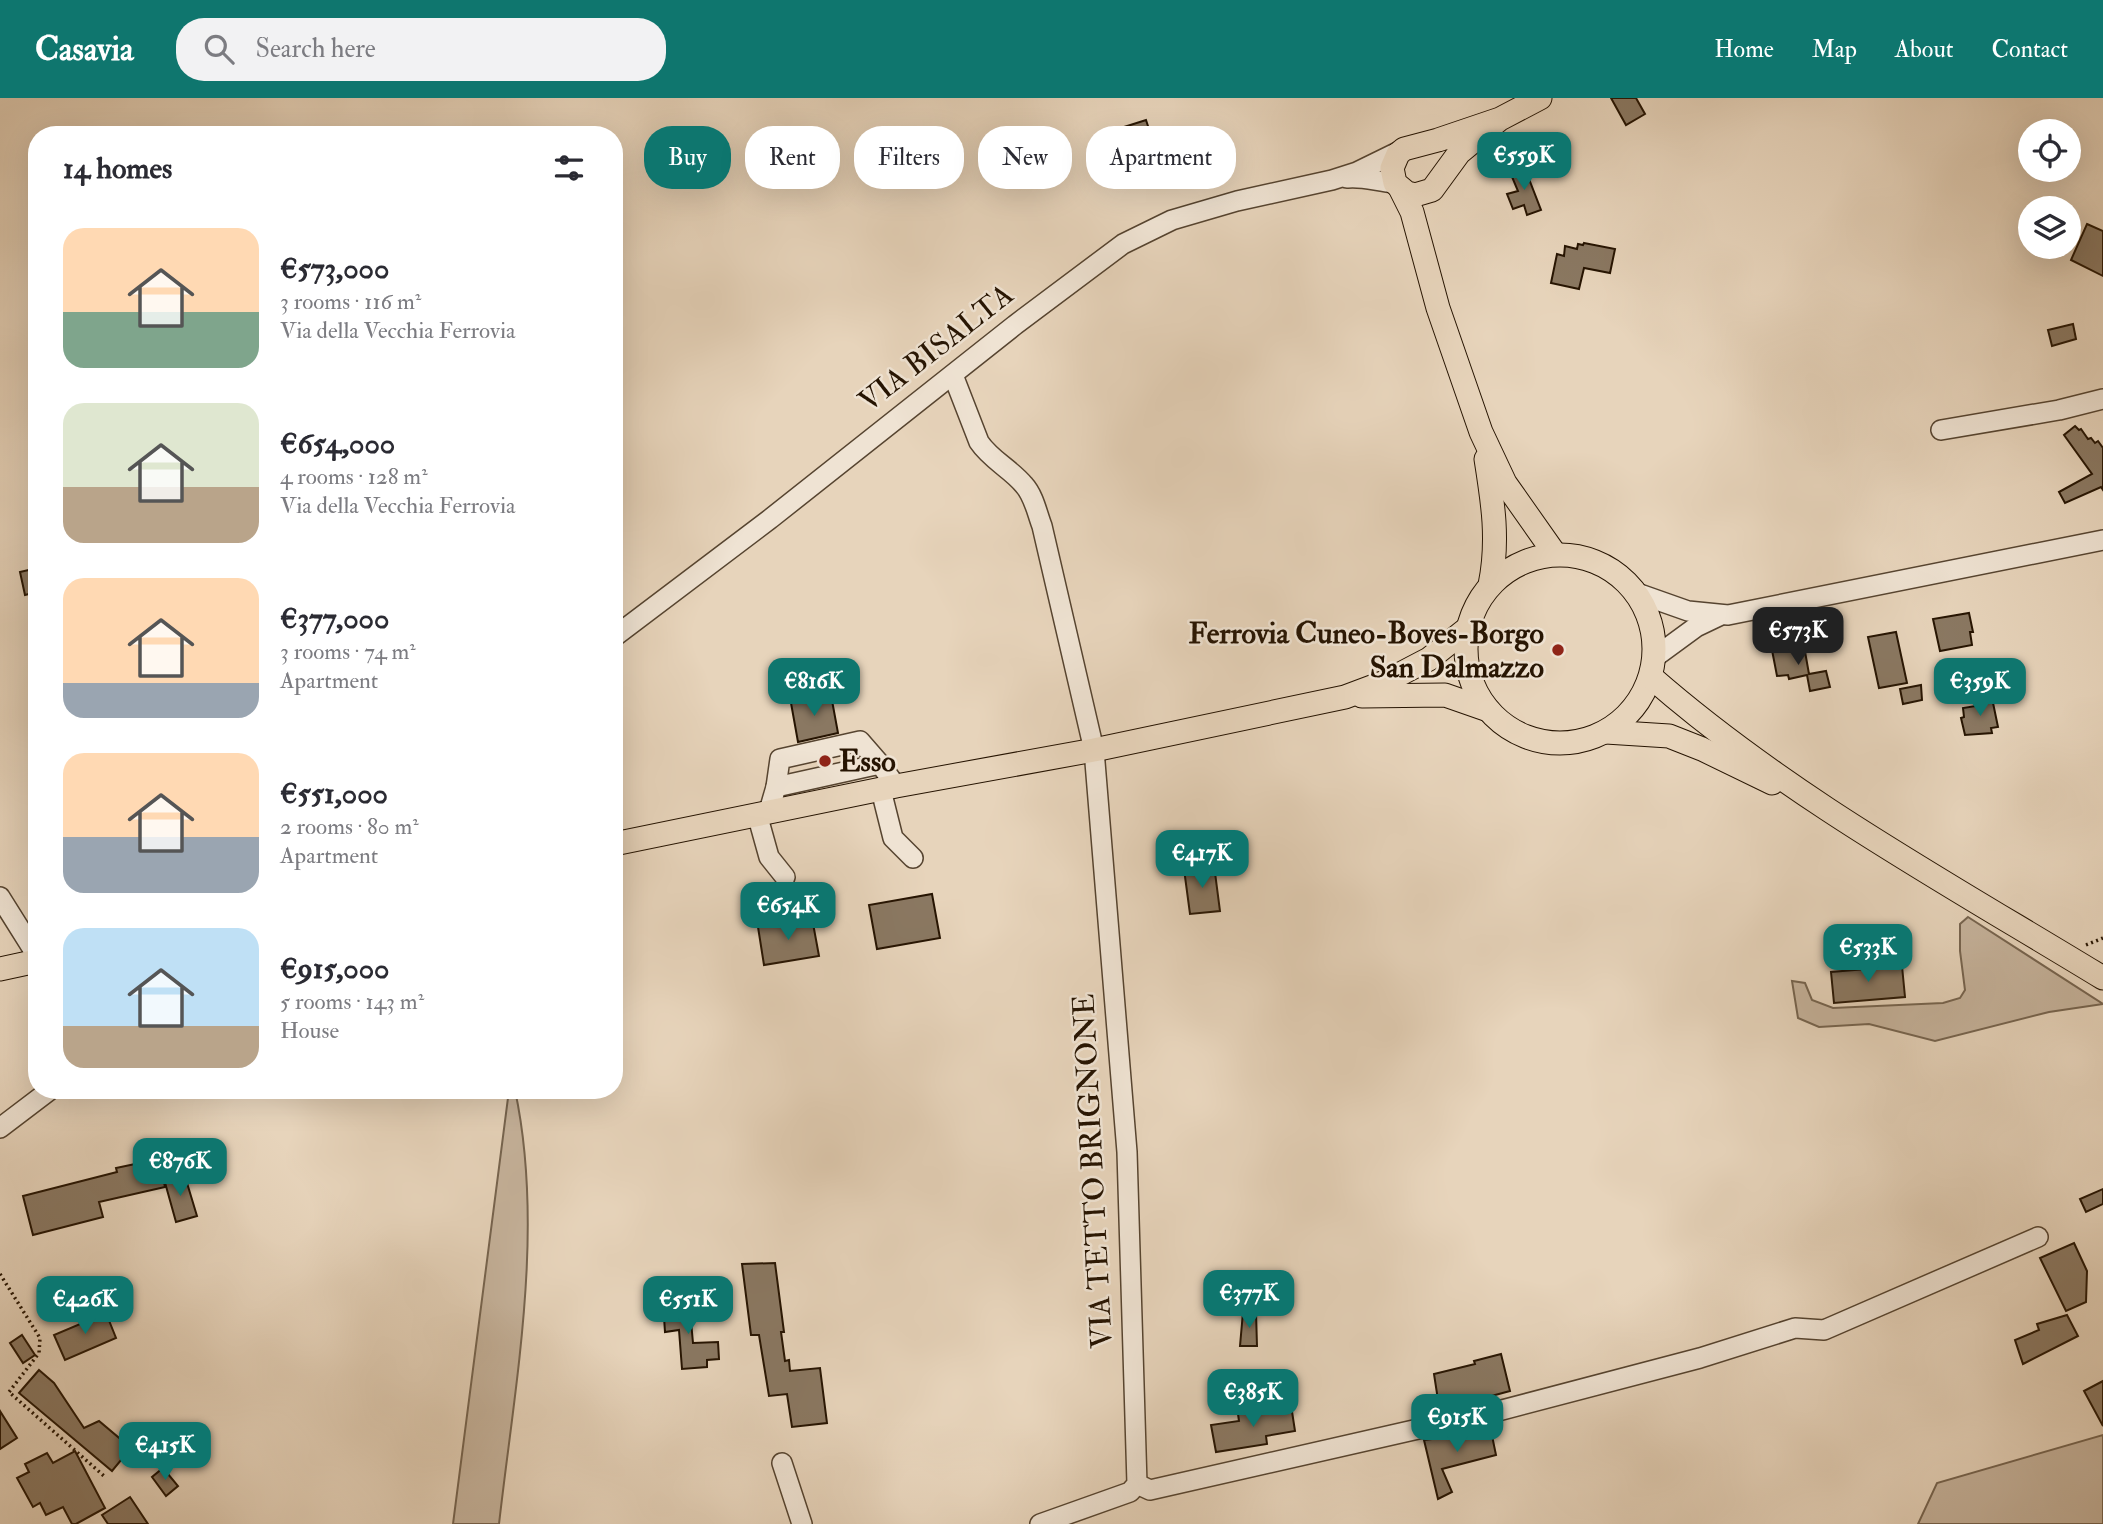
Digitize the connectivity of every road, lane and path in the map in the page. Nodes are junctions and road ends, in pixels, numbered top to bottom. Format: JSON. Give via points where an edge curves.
{"nodes":[{"id":1,"x":1540,"y":98,"type":"edge"},
{"id":2,"x":1500,"y":119,"type":"junction"},
{"id":3,"x":1411,"y":147,"type":"junction"},
{"id":4,"x":1439,"y":179,"type":"junction"},
{"id":5,"x":1332,"y":180,"type":"junction"},
{"id":6,"x":1397,"y":186,"type":"junction"},
{"id":7,"x":1423,"y":251,"type":"junction"},
{"id":8,"x":953,"y":375,"type":"junction"},
{"id":9,"x":2103,"y":400,"type":"edge"},
{"id":10,"x":1941,"y":430,"type":"dead end"},
{"id":11,"x":1481,"y":432,"type":"junction"},
{"id":12,"x":2103,"y":540,"type":"edge"},
{"id":13,"x":1555,"y":554,"type":"junction"},
{"id":14,"x":1490,"y":585,"type":"junction"},
{"id":15,"x":1637,"y":593,"type":"junction"},
{"id":16,"x":1719,"y":616,"type":"junction"},
{"id":17,"x":1468,"y":628,"type":"junction"},
{"id":18,"x":623,"y":630,"type":"edge"},
{"id":19,"x":1653,"y":667,"type":"junction"},
{"id":20,"x":1345,"y":696,"type":"junction"},
{"id":21,"x":1488,"y":710,"type":"junction"},
{"id":22,"x":1606,"y":732,"type":"junction"},
{"id":23,"x":1094,"y":750,"type":"junction"},
{"id":24,"x":880,"y":764,"type":"junction"},
{"id":25,"x":776,"y":787,"type":"junction"},
{"id":26,"x":889,"y":788,"type":"junction"},
{"id":27,"x":763,"y":812,"type":"junction"},
{"id":28,"x":1831,"y":813,"type":"junction"},
{"id":29,"x":623,"y":842,"type":"edge"},
{"id":30,"x":913,"y":858,"type":"dead end"},
{"id":31,"x":785,"y":877,"type":"dead end"},
{"id":32,"x":0,"y":897,"type":"edge"},
{"id":33,"x":28,"y":942,"type":"edge"},
{"id":34,"x":28,"y":963,"type":"edge"},
{"id":35,"x":0,"y":969,"type":"edge"},
{"id":36,"x":2103,"y":978,"type":"edge"},
{"id":37,"x":38,"y":1099,"type":"edge"},
{"id":38,"x":0,"y":1128,"type":"edge"},
{"id":39,"x":2038,"y":1237,"type":"dead end"},
{"id":40,"x":0,"y":1274,"type":"edge"},
{"id":41,"x":782,"y":1463,"type":"dead end"},
{"id":42,"x":104,"y":1476,"type":"dead end"},
{"id":43,"x":1137,"y":1484,"type":"junction"},
{"id":44,"x":802,"y":1524,"type":"edge"},
{"id":45,"x":1040,"y":1524,"type":"edge"}],
"edges":[{"from":1,"to":2,"type":"main road","name":"VIA BISALTA"},
{"from":2,"to":3,"type":"main road","name":"VIA BISALTA"},
{"from":2,"to":4,"type":"main road","name":"VIA BISALTA","via":[[1470,143]]},
{"from":3,"to":4,"type":"main road","via":[[1433,152]]},
{"from":3,"to":5,"type":"street","name":"VIA BISALTA"},
{"from":3,"to":6,"type":"main road","via":[[1398,154],[1392,168]]},
{"from":4,"to":6,"type":"main road","name":"VIA BISALTA","via":[[1432,190],[1415,195]]},
{"from":4,"to":7,"type":"main road","via":[[1425,217]]},
{"from":5,"to":6,"type":"street","name":"VIA BISALTA","via":[[1361,177]]},
{"from":5,"to":8,"type":"street","name":"VIA BISALTA","via":[[1172,220],[1123,244]]},
{"from":6,"to":7,"type":"main road","via":[[1412,212]]},
{"from":7,"to":11,"type":"main road"},
{"from":8,"to":18,"type":"street","name":"VIA BISALTA"},
{"from":8,"to":23,"type":"street","name":"VIA TETTO BRIGNONE","via":[[979,442],[1030,494],[1042,526]]},
{"from":9,"to":10,"type":"street"},
{"from":11,"to":13,"type":"main road","via":[[1505,483]]},
{"from":11,"to":14,"type":"main road","via":[[1493,502],[1495,558]]},
{"from":12,"to":16,"type":"street"},
{"from":13,"to":14,"type":"main road","via":[[1531,558]]},
{"from":13,"to":15,"type":"main road","via":[[1601,563]]},
{"from":14,"to":17,"type":"main road"},
{"from":15,"to":16,"type":"street","via":[[1688,611]]},
{"from":15,"to":19,"type":"main road","via":[[1651,624]]},
{"from":16,"to":19,"type":"street","via":[[1688,633]]},
{"from":17,"to":20,"type":"main road","via":[[1429,659]]},
{"from":17,"to":21,"type":"main road","via":[[1466,657],[1473,685]]},
{"from":19,"to":22,"type":"main road","via":[[1641,699],[1626,718]]},
{"from":19,"to":28,"type":"main road","via":[[1692,713]]},
{"from":20,"to":21,"type":"main road","via":[[1445,695]]},
{"from":20,"to":23,"type":"main road"},
{"from":21,"to":22,"type":"main road","via":[[1513,731],[1544,742],[1576,742]]},
{"from":22,"to":28,"type":"main road","via":[[1669,736]]},
{"from":23,"to":26,"type":"main road"},
{"from":23,"to":43,"type":"street","name":"VIA TETTO BRIGNONE","via":[[1127,1152]]},
{"from":24,"to":25,"type":"street"},
{"from":24,"to":25,"type":"street","via":[[860,741],[780,760]]},
{"from":24,"to":26,"type":"street"},
{"from":25,"to":27,"type":"street"},
{"from":26,"to":27,"type":"main road"},
{"from":26,"to":30,"type":"street","via":[[894,838]]},
{"from":27,"to":29,"type":"main road"},
{"from":27,"to":31,"type":"street","via":[[769,857]]},
{"from":28,"to":36,"type":"main road"},
{"from":32,"to":33,"type":"street"},
{"from":34,"to":35,"type":"main road"},
{"from":37,"to":38,"type":"street"},
{"from":39,"to":43,"type":"street","via":[[1824,1329],[1796,1328],[1445,1425],[1150,1490]]},
{"from":40,"to":42,"type":"path","via":[[40,1338],[39,1353],[9,1392]]},
{"from":41,"to":44,"type":"street"},
{"from":43,"to":45,"type":"street","via":[[1130,1492]]}]}
